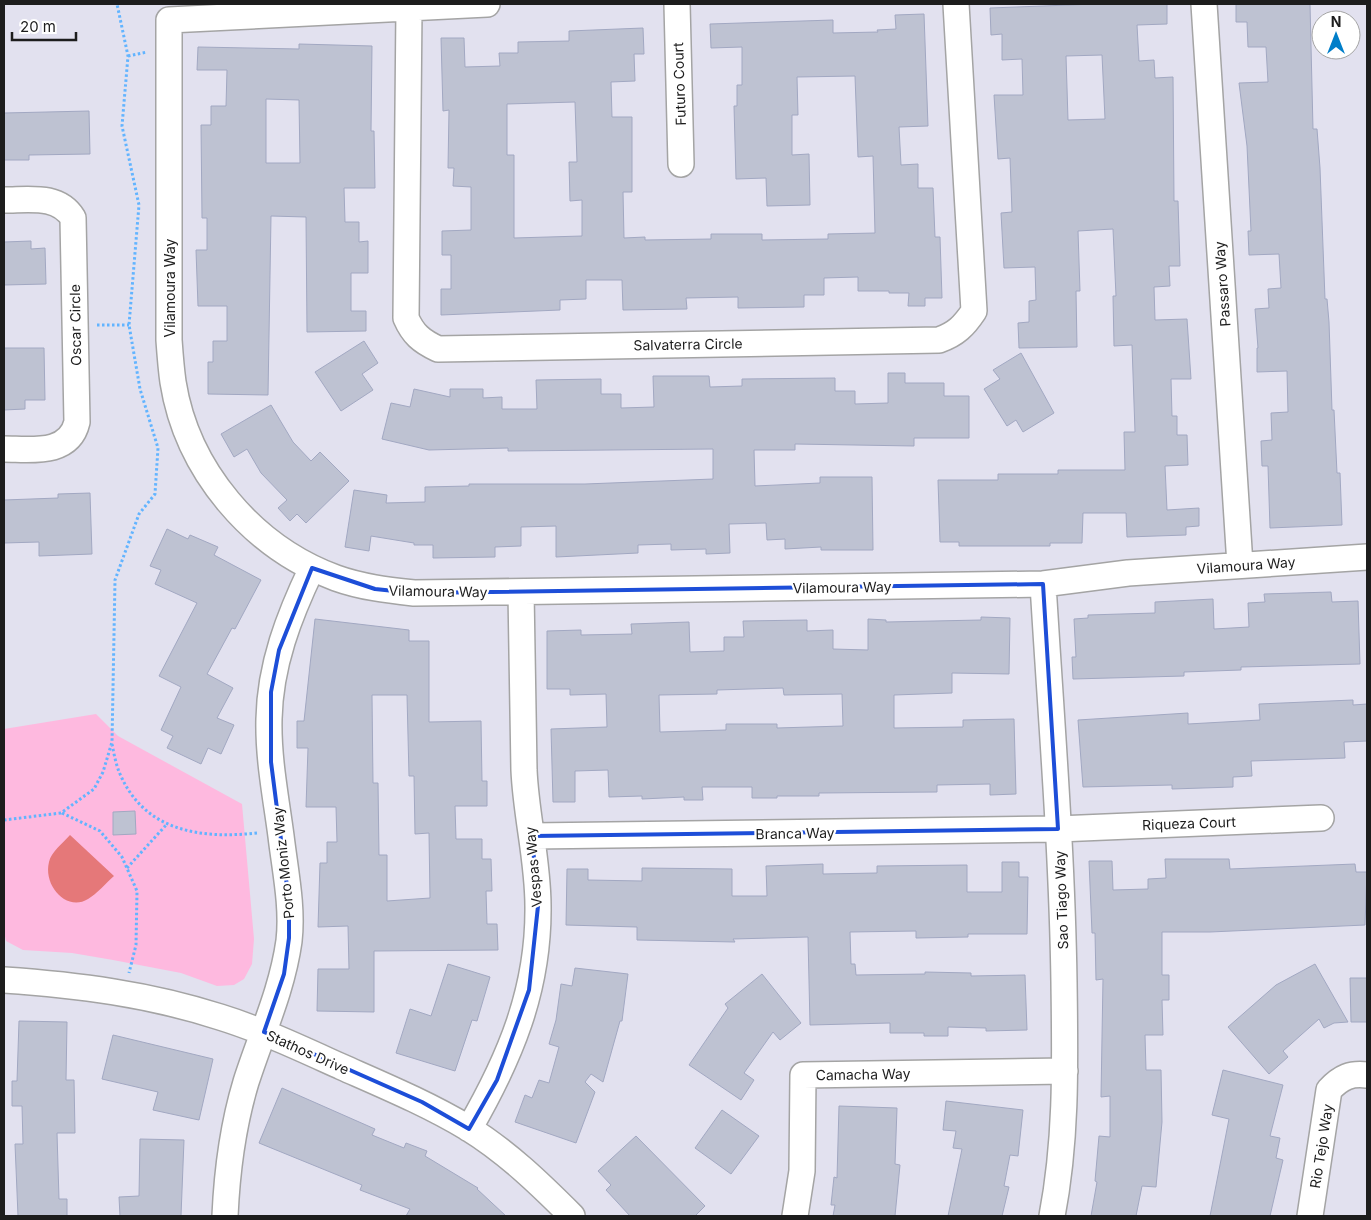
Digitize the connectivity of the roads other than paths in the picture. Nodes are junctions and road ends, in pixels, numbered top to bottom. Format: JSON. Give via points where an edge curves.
{"nodes":[{"id":1,"x":487,"y":4,"type":"edge"},
{"id":2,"x":677,"y":4,"type":"edge"},
{"id":3,"x":956,"y":4,"type":"edge"},
{"id":4,"x":1204,"y":4,"type":"edge"},
{"id":5,"x":409,"y":8,"type":"junction"},
{"id":6,"x":681,"y":164,"type":"dead end"},
{"id":7,"x":4,"y":200,"type":"edge"},
{"id":8,"x":4,"y":449,"type":"edge"},
{"id":9,"x":1367,"y":557,"type":"edge"},
{"id":10,"x":1240,"y":565,"type":"junction"},
{"id":11,"x":312,"y":568,"type":"junction"},
{"id":12,"x":1042,"y":584,"type":"junction"},
{"id":13,"x":521,"y":592,"type":"junction"},
{"id":14,"x":1321,"y":818,"type":"dead end"},
{"id":15,"x":1058,"y":829,"type":"junction"},
{"id":16,"x":532,"y":836,"type":"junction"},
{"id":17,"x":4,"y":980,"type":"edge"},
{"id":18,"x":264,"y":1032,"type":"junction"},
{"id":19,"x":1066,"y":1071,"type":"junction"},
{"id":20,"x":1367,"y":1075,"type":"edge"},
{"id":21,"x":469,"y":1129,"type":"junction"},
{"id":22,"x":225,"y":1216,"type":"edge"},
{"id":23,"x":572,"y":1216,"type":"edge"},
{"id":24,"x":795,"y":1216,"type":"edge"},
{"id":25,"x":1052,"y":1216,"type":"edge"},
{"id":26,"x":1310,"y":1216,"type":"edge"}],
"edges":[{"from":1,"to":5,"type":"street","name":"Vilamoura Way"},
{"from":2,"to":6,"type":"street","name":"Futuro Court"},
{"from":3,"to":5,"type":"street","name":"Salvaterra Circle","via":[[974,311],[952,336],[939,340],[438,349],[413,333],[406,318]]},
{"from":4,"to":10,"type":"street","name":"Passaro Way"},
{"from":5,"to":11,"type":"street","name":"Vilamoura Way","via":[[169,20],[169,340],[173,383],[183,424],[201,462],[234,509],[264,538]]},
{"from":7,"to":8,"type":"street","name":"Oscar Circle","via":[[51,200],[67,208],[73,218],[75,324],[75,430],[65,442],[53,449]]},
{"from":9,"to":10,"type":"street","name":"Vilamoura Way"},
{"from":10,"to":12,"type":"street","name":"Vilamoura Way","via":[[1128,573]]},
{"from":11,"to":13,"type":"street","name":"Vilamoura Way","via":[[375,589],[414,593]]},
{"from":11,"to":18,"type":"street","name":"Porto Moniz Way","via":[[292,610],[279,650],[271,692],[271,762],[289,902],[289,938],[284,974]]},
{"from":12,"to":13,"type":"street","name":"Vilamoura Way"},
{"from":12,"to":15,"type":"street","name":"Sao Tiago Way"},
{"from":13,"to":16,"type":"street","name":"Vespas Way","via":[[524,770]]},
{"from":14,"to":15,"type":"street","name":"Riqueza Court"},
{"from":15,"to":16,"type":"street","name":"Branca Way"},
{"from":15,"to":19,"type":"street","name":"Sao Tiago Way","via":[[1063,903]]},
{"from":16,"to":21,"type":"street","name":"Vespas Way","via":[[538,906],[529,990],[516,1036],[497,1080]]},
{"from":17,"to":18,"type":"street","name":"Stathos Drive","via":[[77,985],[125,993],[218,1016]]},
{"from":18,"to":21,"type":"street","name":"Stathos Drive","via":[[422,1102]]},
{"from":18,"to":22,"type":"street","name":"Porto Moniz Way","via":[[246,1083],[233,1136]]},
{"from":19,"to":24,"type":"street","name":"Camacha Way","via":[[803,1075],[802,1172]]},
{"from":19,"to":25,"type":"street","name":"Sao Tiago Way","via":[[1063,1140]]},
{"from":20,"to":26,"type":"street","name":"Rio Tejo Way","via":[[1344,1076],[1330,1090]]},
{"from":21,"to":23,"type":"street","name":"Stathos Drive","via":[[533,1178]]}]}
